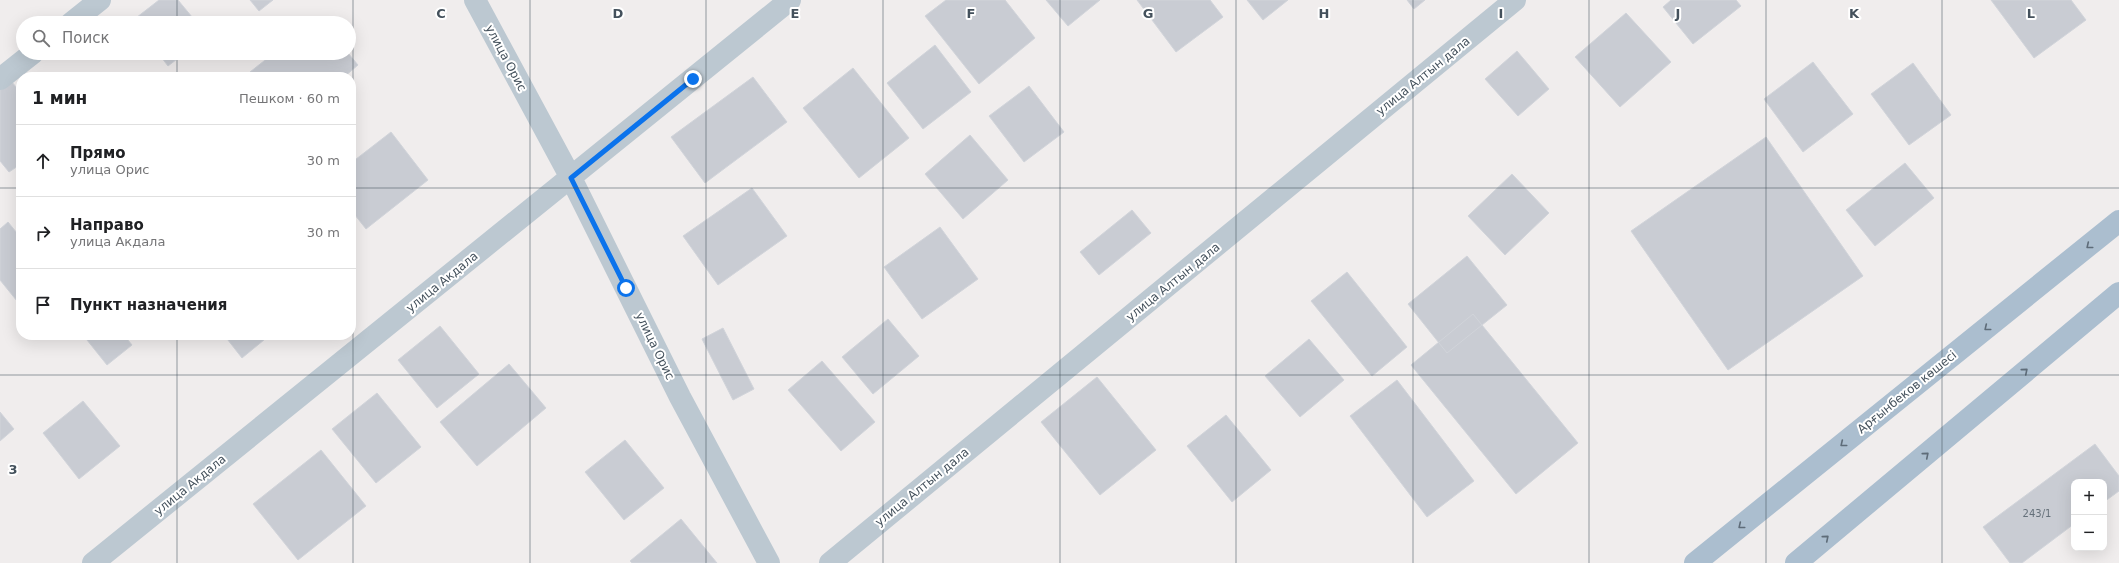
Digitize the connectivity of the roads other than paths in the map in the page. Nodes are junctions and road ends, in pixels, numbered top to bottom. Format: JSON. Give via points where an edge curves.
{"nodes":[{"id":1,"x":100,"y":0,"type":"edge"},
{"id":2,"x":475,"y":0,"type":"edge"},
{"id":3,"x":790,"y":0,"type":"edge"},
{"id":4,"x":1516,"y":0,"type":"edge"},
{"id":5,"x":80,"y":16,"type":"edge"},
{"id":6,"x":24,"y":60,"type":"edge"},
{"id":7,"x":0,"y":79,"type":"edge"},
{"id":8,"x":571,"y":178,"type":"junction"},
{"id":9,"x":2119,"y":222,"type":"edge"},
{"id":10,"x":2119,"y":293,"type":"edge"},
{"id":11,"x":93,"y":563,"type":"edge"},
{"id":12,"x":769,"y":563,"type":"edge"},
{"id":13,"x":830,"y":563,"type":"edge"},
{"id":14,"x":1695,"y":563,"type":"edge"},
{"id":15,"x":1796,"y":563,"type":"edge"}],
"edges":[{"from":1,"to":5,"type":"street"},
{"from":2,"to":8,"type":"street","name":"улица Орис"},
{"from":3,"to":8,"type":"street","name":"улица Акдала"},
{"from":4,"to":13,"type":"street","name":"улица Алтын дала"},
{"from":6,"to":7,"type":"street"},
{"from":8,"to":11,"type":"street","name":"улица Акдала"},
{"from":8,"to":12,"type":"street","name":"улица Орис","via":[[680,397]]},
{"from":9,"to":14,"type":"main road","name":"Арғынбеков көшесі","one_way":true},
{"from":15,"to":10,"type":"main road","one_way":true}]}
